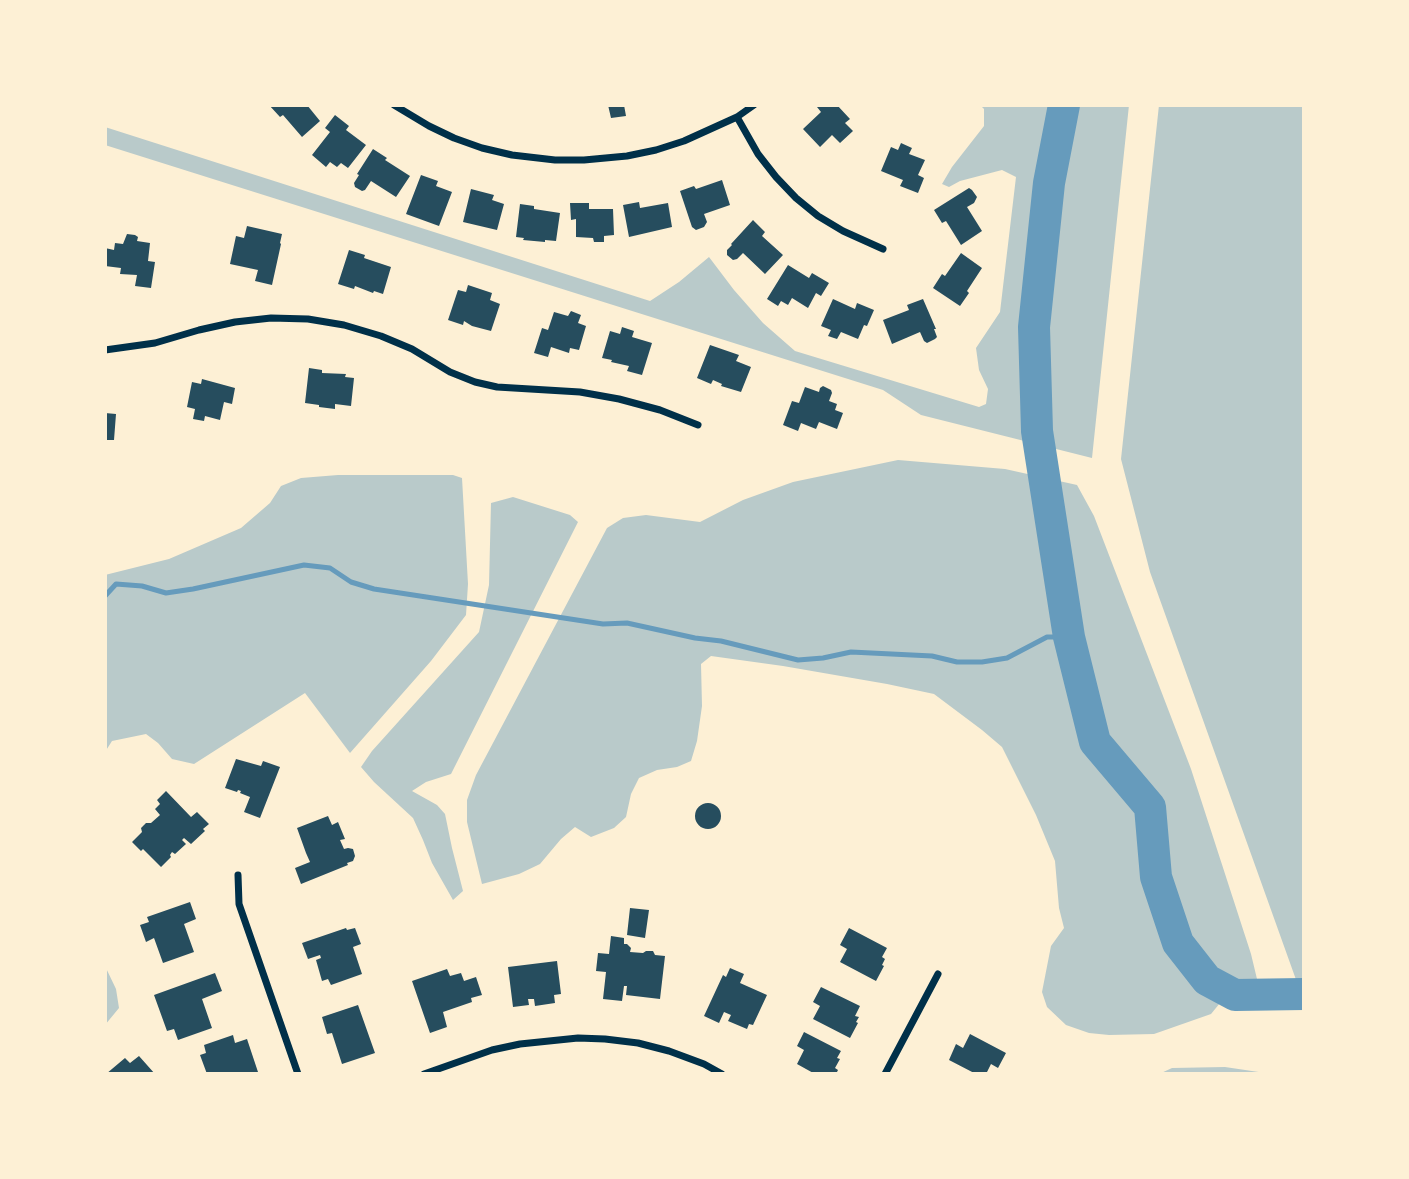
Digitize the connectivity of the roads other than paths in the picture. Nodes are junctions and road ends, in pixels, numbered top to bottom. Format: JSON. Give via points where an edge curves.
{"nodes":[{"id":1,"x":394,"y":105,"type":"edge"},
{"id":2,"x":754,"y":105,"type":"edge"},
{"id":3,"x":737,"y":117,"type":"junction"},
{"id":4,"x":883,"y":248,"type":"dead end"},
{"id":5,"x":105,"y":350,"type":"edge"},
{"id":6,"x":698,"y":425,"type":"dead end"},
{"id":7,"x":238,"y":875,"type":"dead end"},
{"id":8,"x":938,"y":974,"type":"dead end"},
{"id":9,"x":298,"y":1074,"type":"edge"},
{"id":10,"x":424,"y":1074,"type":"edge"},
{"id":11,"x":722,"y":1074,"type":"edge"},
{"id":12,"x":885,"y":1074,"type":"edge"}],
"edges":[{"from":1,"to":3,"type":"street","via":[[429,126],[482,148],[555,160],[613,158],[656,149]]},
{"from":2,"to":3,"type":"street"},
{"from":3,"to":4,"type":"street","via":[[758,154],[796,198],[843,232]]},
{"from":5,"to":6,"type":"street","via":[[155,343],[235,322],[308,320],[382,336],[475,382],[619,399]]},
{"from":7,"to":9,"type":"street","via":[[239,904]]},
{"from":8,"to":12,"type":"street"},
{"from":10,"to":11,"type":"street","via":[[492,1050],[578,1038],[638,1043]]}]}
